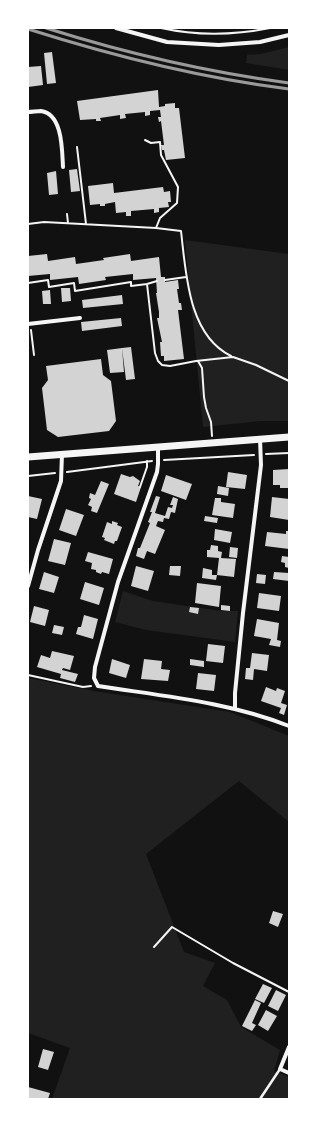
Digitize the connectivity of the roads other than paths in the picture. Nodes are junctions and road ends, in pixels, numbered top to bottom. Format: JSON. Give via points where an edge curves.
{"nodes":[{"id":1,"x":116,"y":28,"type":"edge"},
{"id":2,"x":289,"y":35,"type":"edge"},
{"id":3,"x":28,"y":112,"type":"edge"},
{"id":4,"x":63,"y":168,"type":"dead end"},
{"id":5,"x":80,"y":318,"type":"dead end"},
{"id":6,"x":29,"y":324,"type":"edge"},
{"id":7,"x":289,"y":437,"type":"edge"},
{"id":8,"x":260,"y":438,"type":"junction"},
{"id":9,"x":158,"y":446,"type":"junction"},
{"id":10,"x":62,"y":454,"type":"junction"},
{"id":11,"x":28,"y":456,"type":"edge"},
{"id":12,"x":28,"y":586,"type":"edge"},
{"id":13,"x":235,"y":708,"type":"junction"},
{"id":14,"x":289,"y":726,"type":"edge"},
{"id":15,"x":289,"y":1047,"type":"edge"},
{"id":16,"x":280,"y":1069,"type":"junction"},
{"id":17,"x":289,"y":1073,"type":"edge"},
{"id":18,"x":260,"y":1099,"type":"edge"}],
"edges":[{"from":1,"to":2,"type":"street","via":[[167,42],[219,45],[260,42]]},
{"from":3,"to":4,"type":"street","via":[[42,111],[53,118],[59,130]]},
{"from":5,"to":6,"type":"street"},
{"from":7,"to":8,"type":"main road"},
{"from":8,"to":9,"type":"main road"},
{"from":8,"to":13,"type":"street","via":[[261,454]]},
{"from":9,"to":10,"type":"main road"},
{"from":9,"to":13,"type":"street","via":[[156,476],[118,582],[94,678],[98,686]]},
{"from":10,"to":11,"type":"main road"},
{"from":10,"to":12,"type":"street","via":[[59,490]]},
{"from":13,"to":14,"type":"street"},
{"from":15,"to":16,"type":"street"},
{"from":16,"to":17,"type":"street"},
{"from":16,"to":18,"type":"lane"}]}
